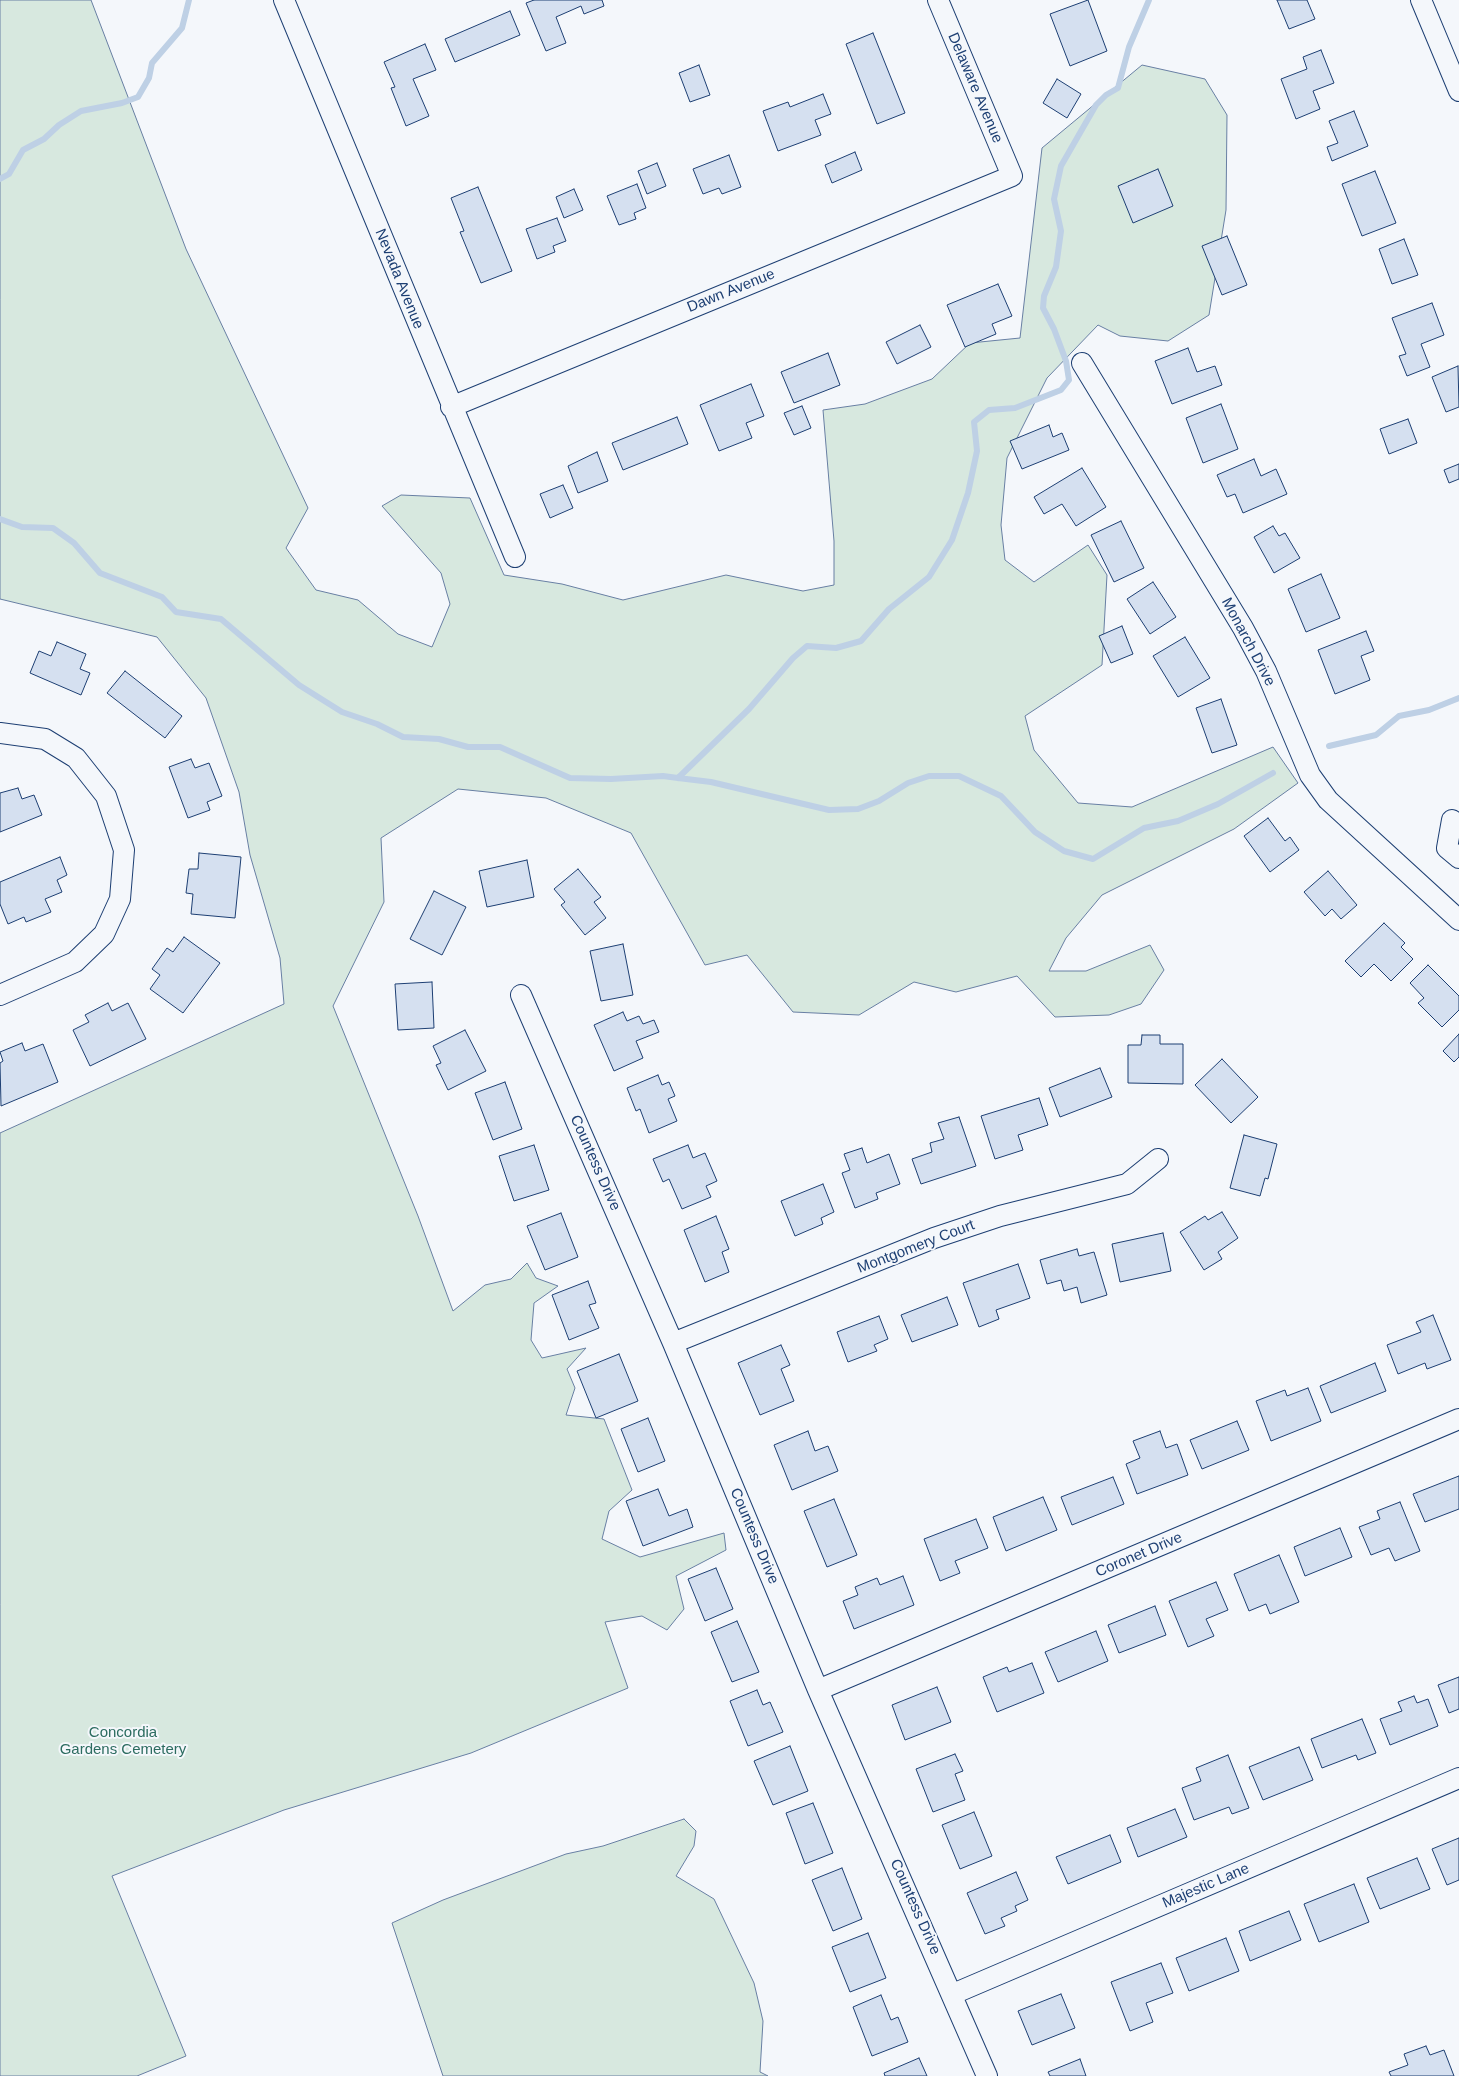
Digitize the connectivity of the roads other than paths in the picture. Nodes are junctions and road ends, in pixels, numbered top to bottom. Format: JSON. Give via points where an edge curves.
{"nodes":[{"id":1,"x":284,"y":0,"type":"edge"},
{"id":2,"x":938,"y":0,"type":"edge"},
{"id":3,"x":1421,"y":0,"type":"edge"},
{"id":4,"x":1459,"y":91,"type":"edge"},
{"id":5,"x":1012,"y":176,"type":"joint"},
{"id":6,"x":1082,"y":363,"type":"dead end"},
{"id":7,"x":451,"y":406,"type":"junction"},
{"id":8,"x":516,"y":558,"type":"dead end"},
{"id":9,"x":0,"y":733,"type":"edge"},
{"id":10,"x":1452,"y":820,"type":"dead end"},
{"id":11,"x":1459,"y":858,"type":"edge"},
{"id":12,"x":1459,"y":920,"type":"edge"},
{"id":13,"x":0,"y":996,"type":"edge"},
{"id":14,"x":521,"y":996,"type":"dead end"},
{"id":15,"x":1158,"y":1159,"type":"dead end"},
{"id":16,"x":673,"y":1343,"type":"junction"},
{"id":17,"x":1459,"y":1419,"type":"edge"},
{"id":18,"x":818,"y":1690,"type":"junction"},
{"id":19,"x":1459,"y":1778,"type":"edge"},
{"id":20,"x":953,"y":1994,"type":"junction"},
{"id":21,"x":987,"y":2076,"type":"edge"}],
"edges":[{"from":1,"to":7,"type":"street","name":"Nevada Avenue"},
{"from":2,"to":5,"type":"street","name":"Delaware Avenue"},
{"from":3,"to":4,"type":"street"},
{"from":5,"to":7,"type":"street","name":"Dawn Avenue"},
{"from":6,"to":12,"type":"street","name":"Monarch Drive","via":[[1243,628],[1266,671],[1310,775],[1328,800]]},
{"from":7,"to":8,"type":"street","name":"Nevada Avenue"},
{"from":9,"to":13,"type":"street","via":[[45,739],[76,758],[106,796],[124,850],[120,899],[104,934],[75,962]]},
{"from":10,"to":11,"type":"street","via":[[1448,848]]},
{"from":14,"to":16,"type":"street","name":"Countess Drive"},
{"from":15,"to":16,"type":"street","name":"Montgomery Court","via":[[1127,1184],[1000,1216],[934,1238]]},
{"from":16,"to":18,"type":"street","name":"Countess Drive"},
{"from":17,"to":18,"type":"street","name":"Coronet Drive"},
{"from":18,"to":20,"type":"street","name":"Countess Drive"},
{"from":19,"to":20,"type":"street","name":"Majestic Lane"},
{"from":20,"to":21,"type":"street","name":"Countess Drive"}]}
